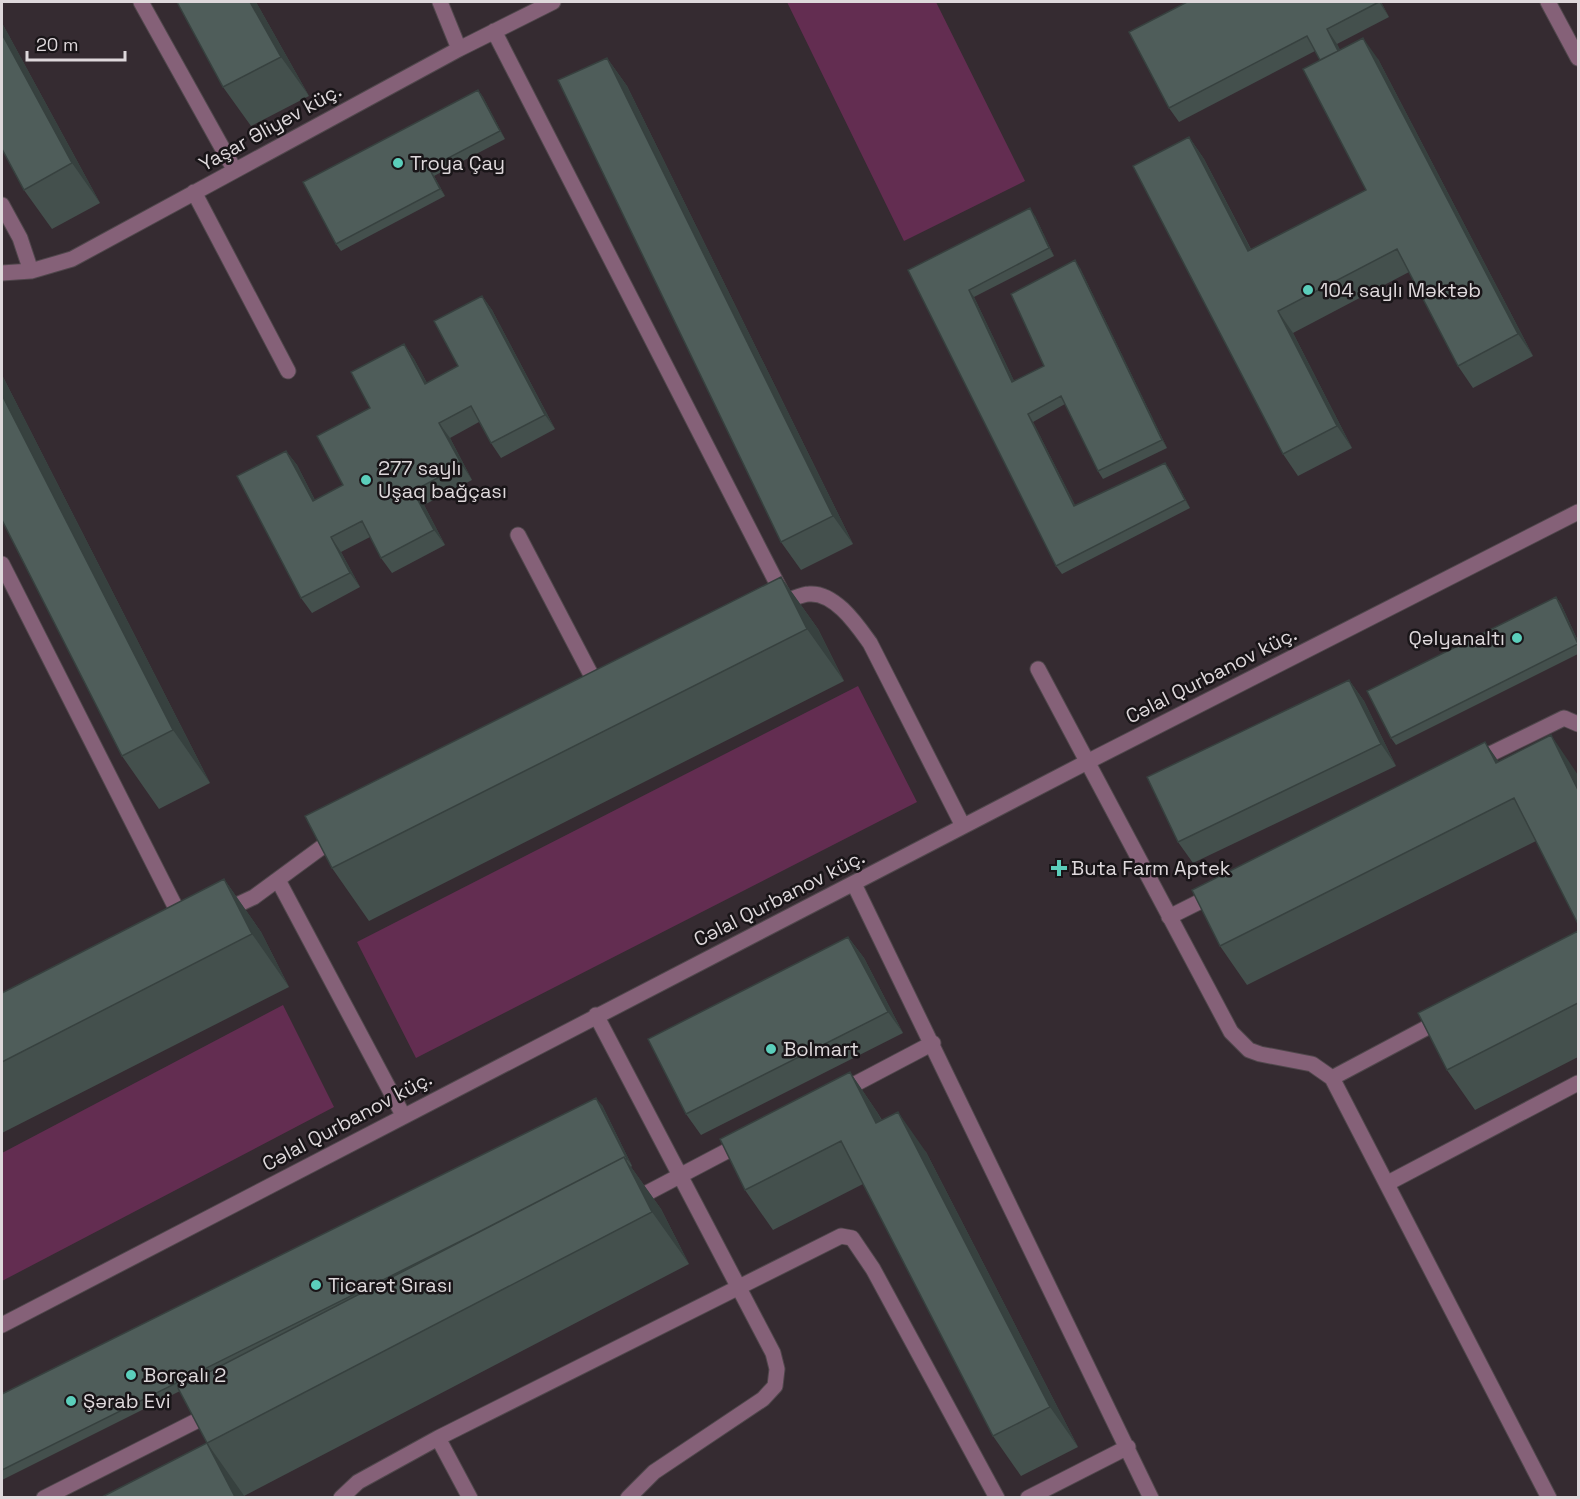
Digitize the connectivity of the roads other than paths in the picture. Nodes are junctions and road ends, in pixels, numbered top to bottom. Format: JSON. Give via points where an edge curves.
{"nodes":[{"id":1,"x":141,"y":2,"type":"edge"},
{"id":2,"x":440,"y":2,"type":"edge"},
{"id":3,"x":553,"y":2,"type":"edge"},
{"id":4,"x":1548,"y":2,"type":"edge"},
{"id":5,"x":494,"y":31,"type":"junction"},
{"id":6,"x":459,"y":49,"type":"junction"},
{"id":7,"x":1578,"y":58,"type":"edge"},
{"id":8,"x":234,"y":169,"type":"junction"},
{"id":9,"x":194,"y":192,"type":"junction"},
{"id":10,"x":2,"y":205,"type":"edge"},
{"id":11,"x":32,"y":272,"type":"junction"},
{"id":12,"x":2,"y":273,"type":"edge"},
{"id":13,"x":288,"y":371,"type":"dead end"},
{"id":14,"x":1578,"y":512,"type":"edge"},
{"id":15,"x":518,"y":535,"type":"dead end"},
{"id":16,"x":2,"y":564,"type":"edge"},
{"id":17,"x":1038,"y":669,"type":"dead end"},
{"id":18,"x":602,"y":698,"type":"edge"},
{"id":19,"x":1578,"y":724,"type":"edge"},
{"id":20,"x":1089,"y":761,"type":"junction"},
{"id":21,"x":1457,"y":771,"type":"edge"},
{"id":22,"x":963,"y":826,"type":"junction"},
{"id":23,"x":352,"y":827,"type":"edge"},
{"id":24,"x":278,"y":880,"type":"junction"},
{"id":25,"x":854,"y":884,"type":"junction"},
{"id":26,"x":1233,"y":884,"type":"edge"},
{"id":27,"x":1169,"y":917,"type":"junction"},
{"id":28,"x":1455,"y":1013,"type":"edge"},
{"id":29,"x":596,"y":1015,"type":"junction"},
{"id":30,"x":933,"y":1043,"type":"junction"},
{"id":31,"x":1332,"y":1078,"type":"junction"},
{"id":32,"x":1578,"y":1083,"type":"edge"},
{"id":33,"x":828,"y":1098,"type":"edge"},
{"id":34,"x":403,"y":1115,"type":"junction"},
{"id":35,"x":755,"y":1137,"type":"edge"},
{"id":36,"x":682,"y":1176,"type":"junction"},
{"id":37,"x":1388,"y":1184,"type":"junction"},
{"id":38,"x":618,"y":1208,"type":"edge"},
{"id":39,"x":740,"y":1287,"type":"junction"},
{"id":40,"x":2,"y":1325,"type":"edge"},
{"id":41,"x":225,"y":1406,"type":"edge"},
{"id":42,"x":438,"y":1438,"type":"junction"},
{"id":43,"x":1128,"y":1447,"type":"junction"},
{"id":44,"x":44,"y":1497,"type":"edge"},
{"id":45,"x":340,"y":1497,"type":"edge"},
{"id":46,"x":470,"y":1497,"type":"edge"},
{"id":47,"x":628,"y":1497,"type":"edge"},
{"id":48,"x":997,"y":1497,"type":"edge"},
{"id":49,"x":1028,"y":1497,"type":"edge"},
{"id":50,"x":1151,"y":1497,"type":"edge"},
{"id":51,"x":1549,"y":1497,"type":"edge"}],
"edges":[{"from":1,"to":8,"type":"street"},
{"from":2,"to":6,"type":"street"},
{"from":3,"to":5,"type":"street","name":"Yaşar Əliyev küç."},
{"from":4,"to":7,"type":"street"},
{"from":5,"to":6,"type":"street","name":"Yaşar Əliyev küç."},
{"from":5,"to":22,"type":"street","via":[[781,604],[810,593],[832,601],[852,617],[870,643]]},
{"from":6,"to":8,"type":"street","name":"Yaşar Əliyev küç."},
{"from":8,"to":9,"type":"street","name":"Yaşar Əliyev küç."},
{"from":9,"to":11,"type":"street","name":"Yaşar Əliyev küç.","via":[[72,259]]},
{"from":9,"to":13,"type":"street"},
{"from":10,"to":11,"type":"street"},
{"from":11,"to":12,"type":"street","name":"Yaşar Əliyev küç."},
{"from":14,"to":20,"type":"street","name":"Cəlal Qurbanov küç."},
{"from":15,"to":18,"type":"street"},
{"from":16,"to":24,"type":"street","via":[[191,928],[254,897]]},
{"from":17,"to":20,"type":"street"},
{"from":19,"to":21,"type":"street","via":[[1564,718]]},
{"from":20,"to":22,"type":"street","name":"Cəlal Qurbanov küç."},
{"from":20,"to":27,"type":"street"},
{"from":22,"to":25,"type":"street","name":"Cəlal Qurbanov küç."},
{"from":23,"to":24,"type":"street"},
{"from":24,"to":34,"type":"street"},
{"from":25,"to":29,"type":"street","name":"Cəlal Qurbanov küç."},
{"from":25,"to":30,"type":"street"},
{"from":26,"to":27,"type":"street"},
{"from":27,"to":31,"type":"street","via":[[1231,1032],[1249,1050],[1312,1064]]},
{"from":28,"to":31,"type":"street"},
{"from":29,"to":34,"type":"street","name":"Cəlal Qurbanov küç."},
{"from":29,"to":36,"type":"street"},
{"from":30,"to":33,"type":"street"},
{"from":30,"to":43,"type":"street"},
{"from":31,"to":37,"type":"street"},
{"from":32,"to":37,"type":"street"},
{"from":34,"to":40,"type":"street","name":"Cəlal Qurbanov küç."},
{"from":35,"to":36,"type":"street"},
{"from":36,"to":38,"type":"street"},
{"from":36,"to":39,"type":"street"},
{"from":37,"to":51,"type":"street"},
{"from":39,"to":42,"type":"street"},
{"from":39,"to":47,"type":"street","via":[[773,1353],[777,1369],[775,1386],[763,1399],[654,1472]]},
{"from":39,"to":48,"type":"street","via":[[841,1236],[852,1238],[873,1269]]},
{"from":41,"to":44,"type":"street"},
{"from":42,"to":45,"type":"street","via":[[357,1482]]},
{"from":42,"to":46,"type":"street"},
{"from":43,"to":49,"type":"street"},
{"from":43,"to":50,"type":"street"}]}
